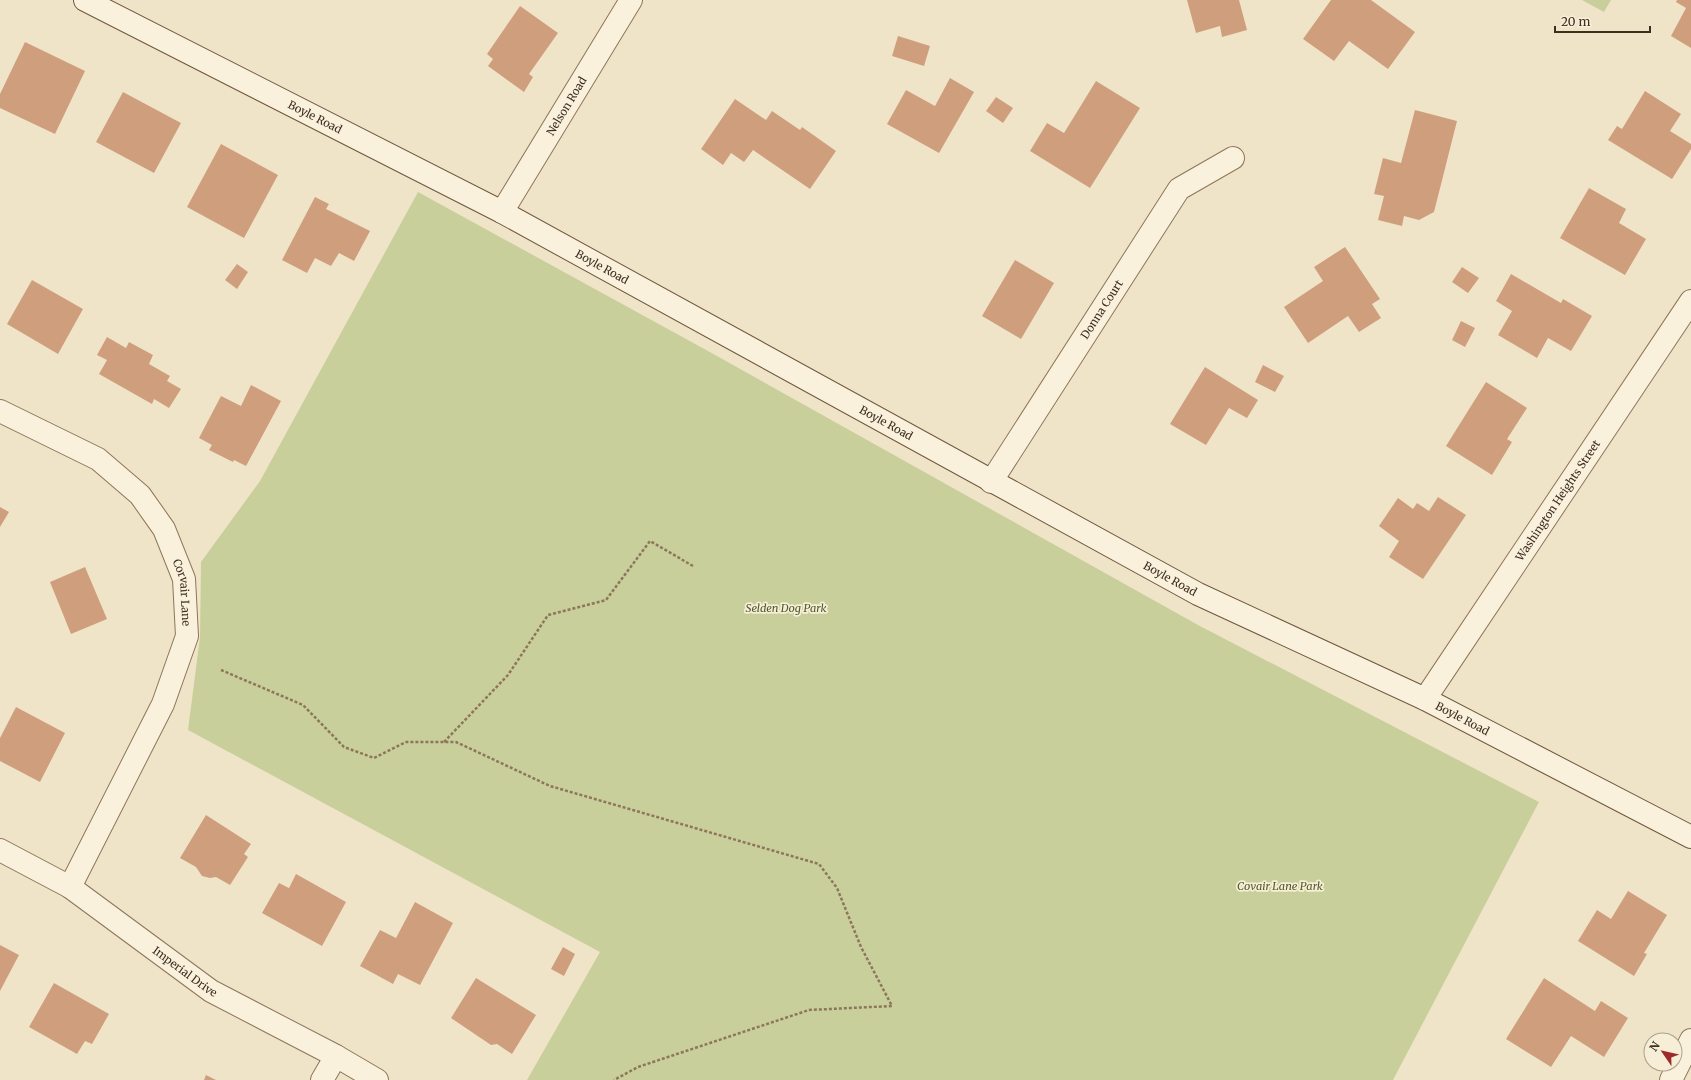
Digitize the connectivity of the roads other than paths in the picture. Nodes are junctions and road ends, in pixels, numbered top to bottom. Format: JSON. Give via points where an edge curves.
{"nodes":[{"id":1,"x":86,"y":0,"type":"edge"},
{"id":2,"x":631,"y":0,"type":"edge"},
{"id":3,"x":1233,"y":158,"type":"dead end"},
{"id":4,"x":502,"y":212,"type":"junction"},
{"id":5,"x":1691,"y":301,"type":"edge"},
{"id":6,"x":0,"y":411,"type":"edge"},
{"id":7,"x":991,"y":482,"type":"junction"},
{"id":8,"x":1425,"y":699,"type":"junction"},
{"id":9,"x":1691,"y":837,"type":"edge"},
{"id":10,"x":0,"y":850,"type":"edge"},
{"id":11,"x":70,"y":888,"type":"junction"},
{"id":12,"x":1691,"y":1040,"type":"edge"},
{"id":13,"x":336,"y":1056,"type":"junction"},
{"id":14,"x":322,"y":1080,"type":"edge"},
{"id":15,"x":377,"y":1080,"type":"edge"},
{"id":16,"x":1671,"y":1080,"type":"edge"}],
"edges":[{"from":1,"to":4,"type":"street","name":"Boyle Road"},
{"from":2,"to":4,"type":"street","name":"Nelson Road"},
{"from":3,"to":7,"type":"street","name":"Donna Court","via":[[1179,189]]},
{"from":4,"to":7,"type":"street","name":"Boyle Road"},
{"from":5,"to":8,"type":"street","name":"Washington Heights Street"},
{"from":6,"to":11,"type":"street","name":"Corvair Lane","via":[[98,459],[140,495],[164,529],[184,579],[187,636],[163,704]]},
{"from":7,"to":8,"type":"street","name":"Boyle Road","via":[[1198,594]]},
{"from":8,"to":9,"type":"street","name":"Boyle Road"},
{"from":10,"to":11,"type":"street","name":"Imperial Drive"},
{"from":11,"to":13,"type":"street","name":"Imperial Drive","via":[[211,990]]},
{"from":12,"to":16,"type":"street"},
{"from":13,"to":14,"type":"street"},
{"from":13,"to":15,"type":"street","name":"Imperial Drive"}]}
